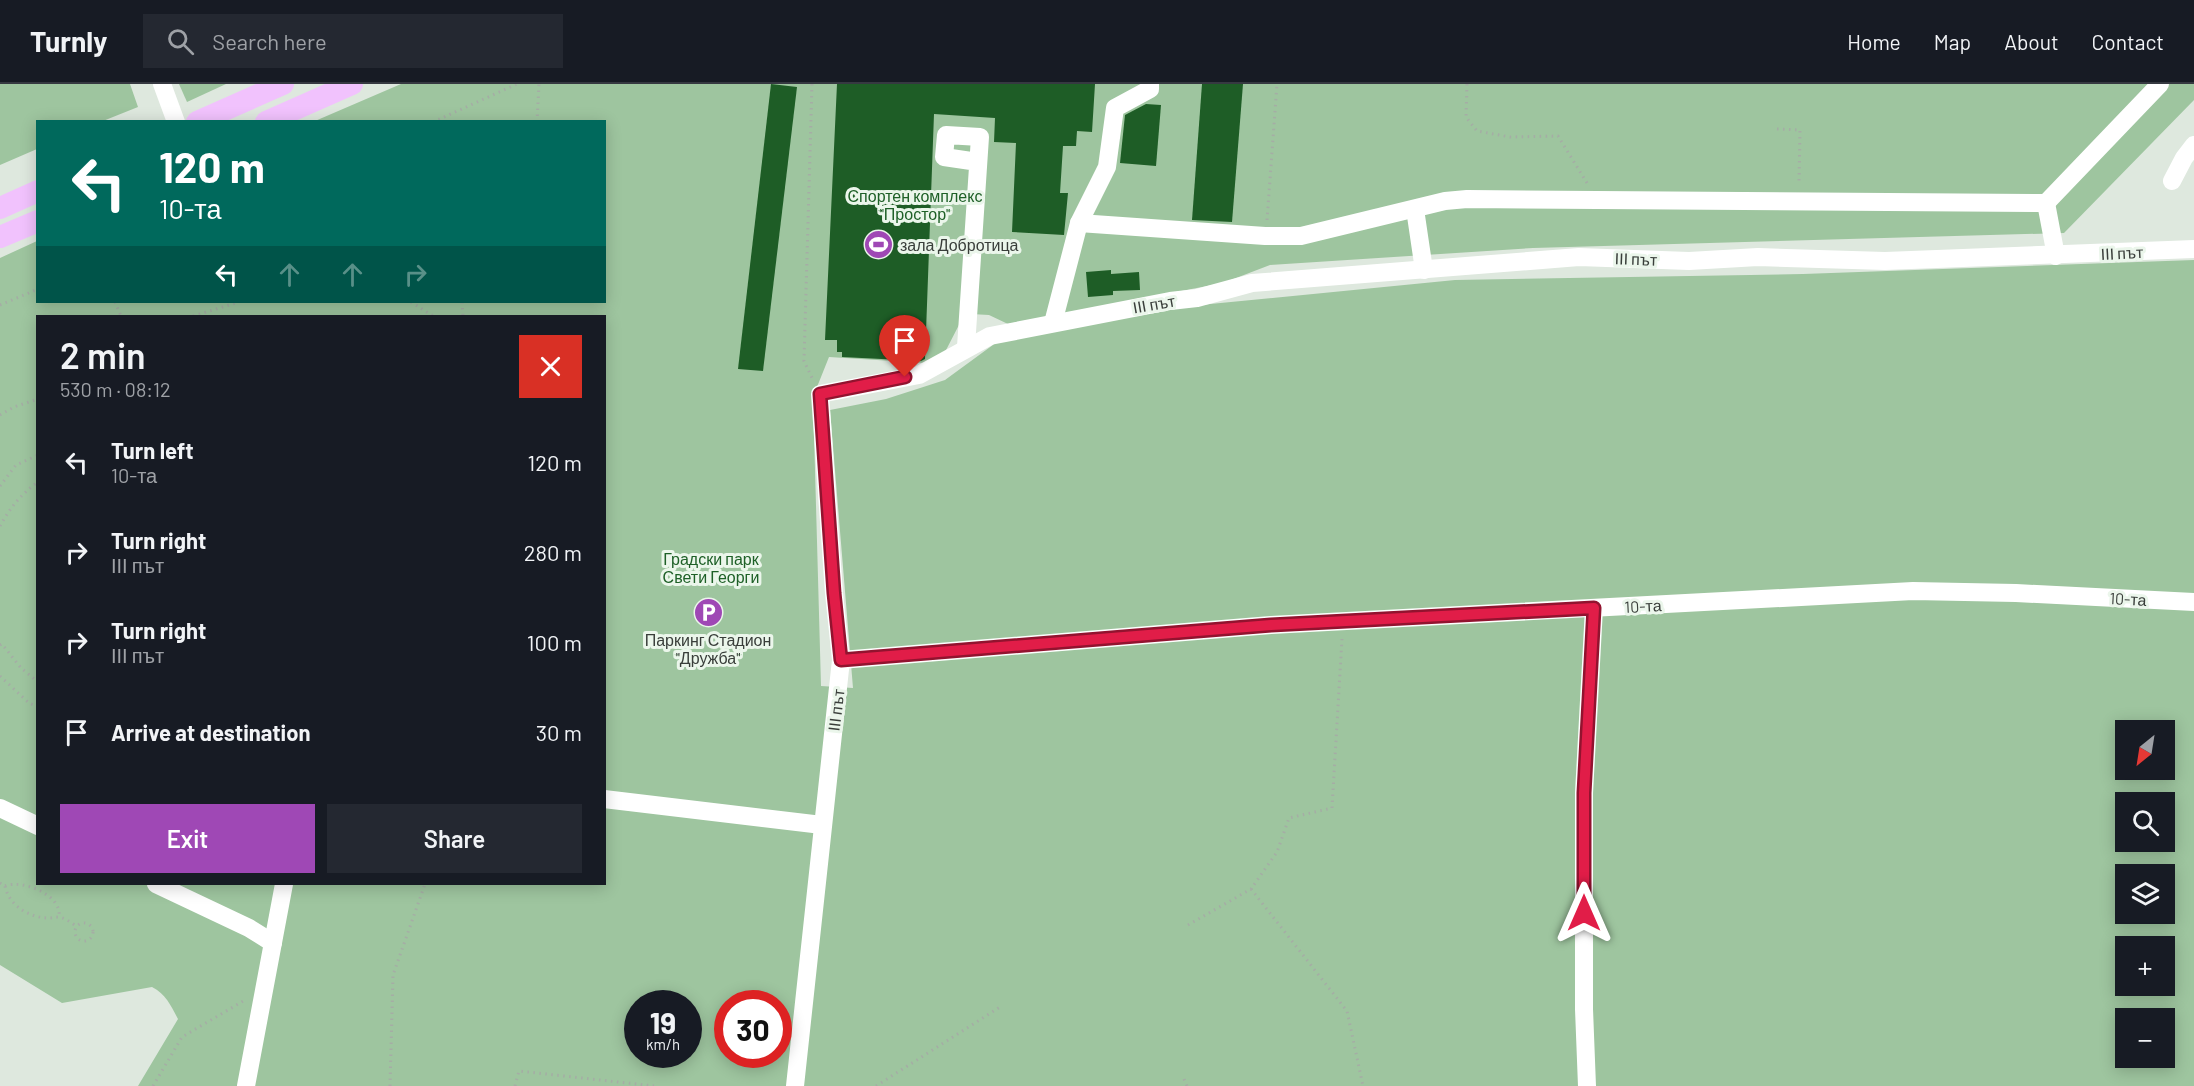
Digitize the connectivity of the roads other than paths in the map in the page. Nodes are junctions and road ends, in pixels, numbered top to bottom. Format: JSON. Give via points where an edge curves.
{"nodes":[{"id":1,"x":162,"y":84,"type":"edge"},
{"id":2,"x":283,"y":84,"type":"edge"},
{"id":3,"x":352,"y":84,"type":"edge"},
{"id":4,"x":1150,"y":84,"type":"edge"},
{"id":5,"x":2160,"y":84,"type":"edge"},
{"id":6,"x":175,"y":120,"type":"edge"},
{"id":7,"x":202,"y":120,"type":"edge"},
{"id":8,"x":271,"y":120,"type":"edge"},
{"id":9,"x":2194,"y":145,"type":"edge"},
{"id":10,"x":978,"y":162,"type":"dead end"},
{"id":11,"x":2172,"y":181,"type":"dead end"},
{"id":12,"x":36,"y":192,"type":"edge"},
{"id":13,"x":2046,"y":203,"type":"junction"},
{"id":14,"x":0,"y":208,"type":"edge"},
{"id":15,"x":1415,"y":209,"type":"junction"},
{"id":16,"x":36,"y":222,"type":"edge"},
{"id":17,"x":1079,"y":223,"type":"junction"},
{"id":18,"x":0,"y":237,"type":"edge"},
{"id":19,"x":2194,"y":249,"type":"edge"},
{"id":20,"x":2056,"y":256,"type":"junction"},
{"id":21,"x":1424,"y":270,"type":"junction"},
{"id":22,"x":1053,"y":322,"type":"junction"},
{"id":23,"x":966,"y":347,"type":"junction"},
{"id":24,"x":2194,"y":602,"type":"edge"},
{"id":25,"x":1594,"y":608,"type":"junction"},
{"id":26,"x":841,"y":660,"type":"junction"},
{"id":27,"x":606,"y":799,"type":"edge"},
{"id":28,"x":0,"y":808,"type":"edge"},
{"id":29,"x":36,"y":825,"type":"edge"},
{"id":30,"x":822,"y":825,"type":"junction"},
{"id":31,"x":158,"y":885,"type":"edge"},
{"id":32,"x":284,"y":885,"type":"edge"},
{"id":33,"x":273,"y":943,"type":"junction"},
{"id":34,"x":246,"y":1086,"type":"edge"},
{"id":35,"x":795,"y":1086,"type":"edge"},
{"id":36,"x":1587,"y":1086,"type":"edge"}],
"edges":[{"from":1,"to":6,"type":"street"},
{"from":2,"to":7,"type":"main road"},
{"from":3,"to":8,"type":"main road"},
{"from":4,"to":17,"type":"street","via":[[1150,89],[1115,108],[1107,167]]},
{"from":5,"to":13,"type":"street"},
{"from":9,"to":11,"type":"street"},
{"from":10,"to":23,"type":"street"},
{"from":12,"to":14,"type":"main road"},
{"from":13,"to":15,"type":"street","via":[[1467,198]]},
{"from":13,"to":20,"type":"street"},
{"from":15,"to":17,"type":"street","via":[[1301,236]]},
{"from":15,"to":21,"type":"street"},
{"from":16,"to":18,"type":"main road"},
{"from":17,"to":22,"type":"street"},
{"from":19,"to":20,"type":"street","name":"ІІІ път"},
{"from":20,"to":21,"type":"street","name":"ІІІ път","via":[[1885,261],[1579,257]]},
{"from":21,"to":22,"type":"street","name":"ІІІ път","via":[[1252,283],[1197,298]]},
{"from":22,"to":23,"type":"street","name":"ІІІ път","via":[[990,336]]},
{"from":23,"to":26,"type":"street","name":"ІІІ път","via":[[919,375],[820,394]]},
{"from":24,"to":25,"type":"street","name":"10-та","via":[[2016,592],[1913,591]]},
{"from":25,"to":26,"type":"street","name":"10-та","via":[[1343,621]]},
{"from":25,"to":36,"type":"street","via":[[1584,793]]},
{"from":26,"to":30,"type":"street","name":"ІІІ път"},
{"from":27,"to":30,"type":"street"},
{"from":28,"to":29,"type":"street"},
{"from":30,"to":35,"type":"street","name":"ІІІ път"},
{"from":31,"to":33,"type":"street"},
{"from":32,"to":33,"type":"street"},
{"from":33,"to":34,"type":"street"}]}
